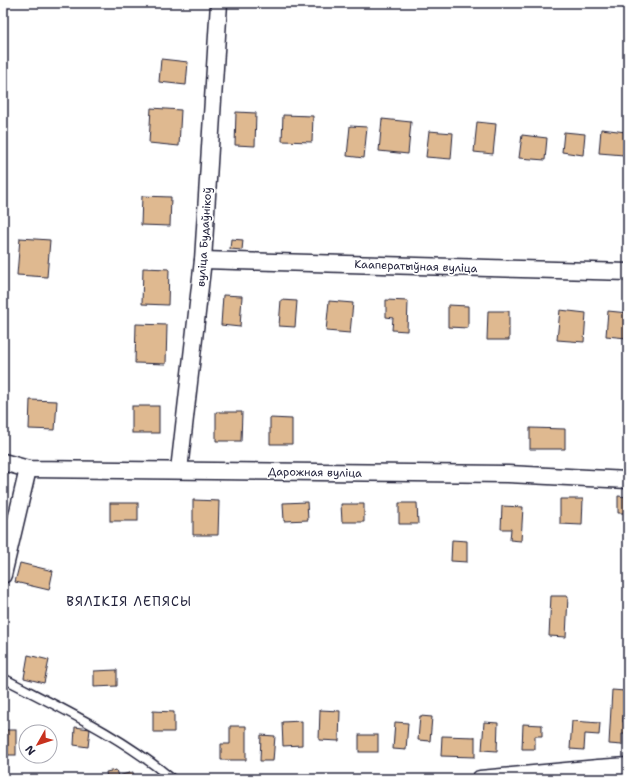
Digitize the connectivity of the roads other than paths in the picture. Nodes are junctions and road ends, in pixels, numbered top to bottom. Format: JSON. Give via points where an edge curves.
{"nodes":[{"id":1,"x":219,"y":3,"type":"edge"},
{"id":2,"x":203,"y":260,"type":"junction"},
{"id":3,"x":628,"y":272,"type":"edge"},
{"id":4,"x":3,"y":462,"type":"edge"},
{"id":5,"x":28,"y":468,"type":"junction"},
{"id":6,"x":178,"y":470,"type":"junction"},
{"id":7,"x":628,"y":480,"type":"edge"},
{"id":8,"x":3,"y":575,"type":"edge"},
{"id":9,"x":3,"y":678,"type":"edge"},
{"id":10,"x":628,"y":766,"type":"edge"},
{"id":11,"x":172,"y":779,"type":"edge"},
{"id":12,"x":480,"y":779,"type":"edge"}],
"edges":[{"from":1,"to":2,"type":"street","name":"вуліца Будаўнікоў"},
{"from":2,"to":3,"type":"street","name":"Кааператыўная вуліца"},
{"from":2,"to":6,"type":"street","name":"вуліца Будаўнікоў"},
{"from":4,"to":5,"type":"street","name":"Дарожная вуліца"},
{"from":5,"to":6,"type":"street","name":"Дарожная вуліца"},
{"from":5,"to":8,"type":"street"},
{"from":6,"to":7,"type":"street","name":"Дарожная вуліца","via":[[508,474]]},
{"from":9,"to":11,"type":"lane","via":[[94,725],[151,761]]},
{"from":10,"to":12,"type":"street"}]}
